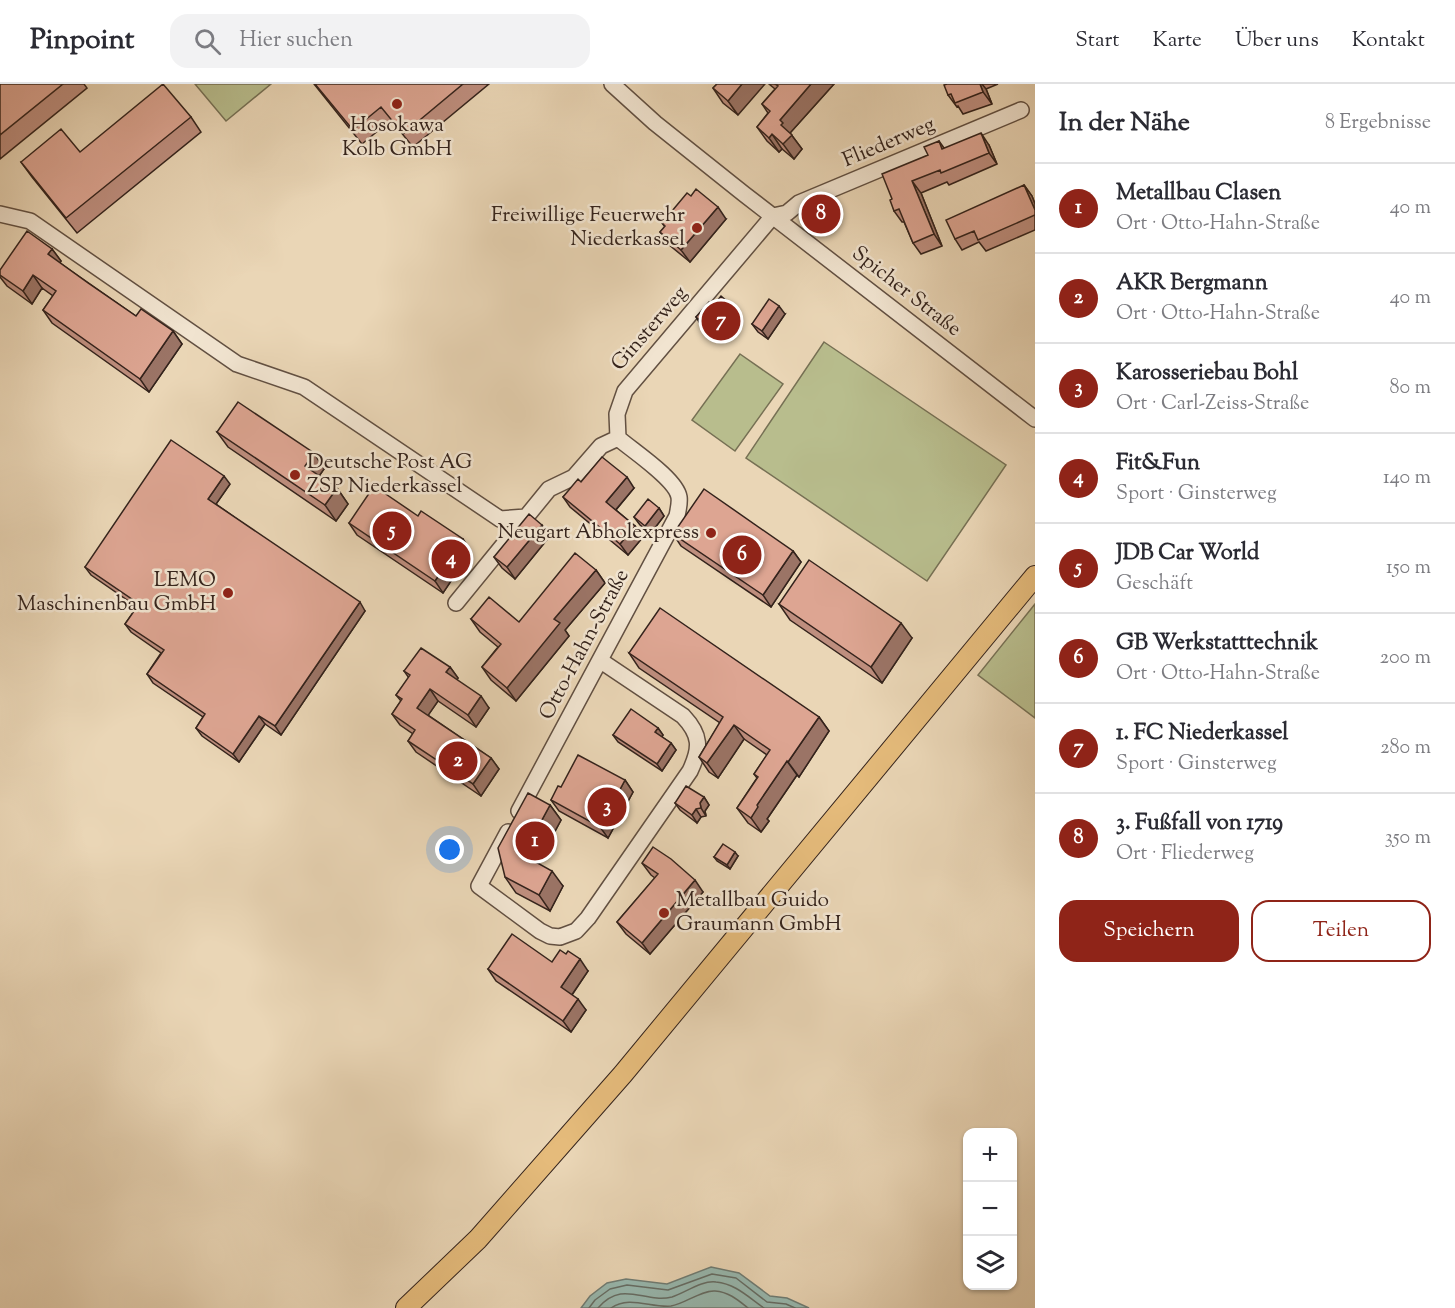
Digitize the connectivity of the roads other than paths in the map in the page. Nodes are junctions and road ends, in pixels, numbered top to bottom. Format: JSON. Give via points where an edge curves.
{"nodes":[{"id":1,"x":612,"y":84,"type":"edge"},
{"id":2,"x":1021,"y":110,"type":"dead end"},
{"id":3,"x":0,"y":214,"type":"edge"},
{"id":4,"x":773,"y":216,"type":"junction"},
{"id":5,"x":1035,"y":419,"type":"edge"},
{"id":6,"x":618,"y":438,"type":"junction"},
{"id":7,"x":526,"y":517,"type":"junction"},
{"id":8,"x":1035,"y":576,"type":"edge"},
{"id":9,"x":456,"y":603,"type":"dead end"},
{"id":10,"x":601,"y":661,"type":"junction"},
{"id":11,"x":406,"y":1308,"type":"edge"}],
"edges":[{"from":1,"to":4,"type":"street","name":"Spicher Straße"},
{"from":2,"to":4,"type":"street","name":"Fliederweg"},
{"from":3,"to":7,"type":"street","via":[[30,221],[237,364],[304,387],[500,519]]},
{"from":4,"to":5,"type":"street","name":"Spicher Straße"},
{"from":4,"to":6,"type":"street","name":"Ginsterweg","via":[[626,391],[617,414]]},
{"from":6,"to":7,"type":"street","via":[[601,446],[574,477],[549,489]]},
{"from":6,"to":10,"type":"street","name":"Otto-Hahn-Straße","via":[[666,476],[680,498],[677,516]]},
{"from":7,"to":9,"type":"street"},
{"from":8,"to":11,"type":"main road","via":[[623,1074],[478,1239]]},
{"from":10,"to":10,"type":"street","name":"Otto-Hahn-Straße","via":[[683,716],[693,727],[698,754],[601,902],[576,932],[550,936],[479,886]]}]}
